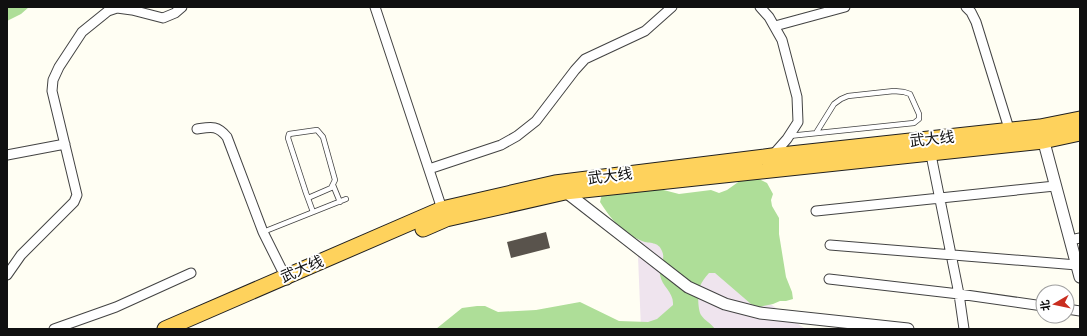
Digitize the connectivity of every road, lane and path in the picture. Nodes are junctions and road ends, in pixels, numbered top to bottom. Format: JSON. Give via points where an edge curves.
{"nodes":[{"id":1,"x":182,"y":7,"type":"edge"},
{"id":2,"x":376,"y":7,"type":"edge"},
{"id":3,"x":672,"y":7,"type":"edge"},
{"id":4,"x":760,"y":7,"type":"edge"},
{"id":5,"x":845,"y":7,"type":"edge"},
{"id":6,"x":970,"y":9,"type":"edge"},
{"id":7,"x":775,"y":26,"type":"junction"},
{"id":8,"x":1080,"y":119,"type":"edge"},
{"id":9,"x":197,"y":129,"type":"dead end"},
{"id":10,"x":816,"y":133,"type":"junction"},
{"id":11,"x":1080,"y":133,"type":"edge"},
{"id":12,"x":1042,"y":134,"type":"junction"},
{"id":13,"x":789,"y":136,"type":"junction"},
{"id":14,"x":1011,"y":137,"type":"junction"},
{"id":15,"x":65,"y":144,"type":"junction"},
{"id":16,"x":929,"y":146,"type":"junction"},
{"id":17,"x":7,"y":155,"type":"edge"},
{"id":18,"x":772,"y":156,"type":"junction"},
{"id":19,"x":429,"y":169,"type":"junction"},
{"id":20,"x":333,"y":185,"type":"junction"},
{"id":21,"x":1056,"y":186,"type":"junction"},
{"id":22,"x":560,"y":188,"type":"junction"},
{"id":23,"x":308,"y":198,"type":"junction"},
{"id":24,"x":939,"y":198,"type":"junction"},
{"id":25,"x":346,"y":199,"type":"dead end"},
{"id":26,"x":340,"y":202,"type":"junction"},
{"id":27,"x":816,"y":211,"type":"dead end"},
{"id":28,"x":313,"y":212,"type":"junction"},
{"id":29,"x":444,"y":214,"type":"junction"},
{"id":30,"x":263,"y":232,"type":"junction"},
{"id":31,"x":1075,"y":239,"type":"edge"},
{"id":32,"x":830,"y":245,"type":"dead end"},
{"id":33,"x":950,"y":254,"type":"junction"},
{"id":34,"x":1077,"y":265,"type":"junction"},
{"id":35,"x":191,"y":273,"type":"dead end"},
{"id":36,"x":7,"y":276,"type":"edge"},
{"id":37,"x":1080,"y":277,"type":"edge"},
{"id":38,"x":829,"y":279,"type":"dead end"},
{"id":39,"x":287,"y":280,"type":"junction"},
{"id":40,"x":959,"y":294,"type":"junction"},
{"id":41,"x":1035,"y":305,"type":"edge"},
{"id":42,"x":54,"y":329,"type":"edge"},
{"id":43,"x":165,"y":329,"type":"edge"},
{"id":44,"x":184,"y":329,"type":"edge"},
{"id":45,"x":908,"y":329,"type":"edge"},
{"id":46,"x":964,"y":329,"type":"edge"}],
"edges":[{"from":1,"to":15,"type":"street","via":[[176,13],[163,18],[118,8],[108,11],[82,32],[53,80],[52,91]]},
{"from":2,"to":19,"type":"street"},
{"from":3,"to":19,"type":"street","via":[[645,31],[585,59],[536,121],[517,136],[501,145]]},
{"from":4,"to":7,"type":"street"},
{"from":5,"to":7,"type":"street"},
{"from":6,"to":14,"type":"street"},
{"from":7,"to":13,"type":"street","via":[[782,40],[798,97],[798,122]]},
{"from":8,"to":12,"type":"highway","name":"武大线"},
{"from":9,"to":30,"type":"street","via":[[213,127],[227,136]]},
{"from":10,"to":10,"type":"lane","via":[[914,123],[919,119],[919,114],[910,94],[904,92],[848,96],[834,104]]},
{"from":10,"to":13,"type":"lane"},
{"from":11,"to":12,"type":"highway","name":"武大线"},
{"from":12,"to":14,"type":"highway","name":"武大线"},
{"from":12,"to":21,"type":"street"},
{"from":13,"to":18,"type":"street"},
{"from":14,"to":16,"type":"highway","name":"武大线"},
{"from":15,"to":17,"type":"street"},
{"from":15,"to":36,"type":"street","via":[[77,195],[74,202],[21,255]]},
{"from":16,"to":18,"type":"highway","name":"武大线"},
{"from":16,"to":22,"type":"highway","name":"武大线"},
{"from":16,"to":24,"type":"street"},
{"from":18,"to":22,"type":"highway","name":"武大线"},
{"from":19,"to":29,"type":"street"},
{"from":20,"to":23,"type":"lane"},
{"from":20,"to":23,"type":"lane","via":[[323,137],[317,130],[290,134],[288,138]]},
{"from":20,"to":26,"type":"lane"},
{"from":21,"to":24,"type":"street"},
{"from":21,"to":31,"type":"street"},
{"from":22,"to":29,"type":"highway","name":"武大线"},
{"from":22,"to":45,"type":"street","via":[[688,288],[725,304],[760,313]]},
{"from":23,"to":28,"type":"lane"},
{"from":24,"to":27,"type":"street"},
{"from":24,"to":33,"type":"street"},
{"from":25,"to":26,"type":"lane"},
{"from":26,"to":28,"type":"lane"},
{"from":28,"to":30,"type":"lane"},
{"from":29,"to":39,"type":"highway","name":"武大线"},
{"from":30,"to":39,"type":"street"},
{"from":31,"to":34,"type":"street"},
{"from":32,"to":33,"type":"street"},
{"from":33,"to":34,"type":"street"},
{"from":33,"to":40,"type":"street"},
{"from":34,"to":37,"type":"street"},
{"from":35,"to":42,"type":"street","via":[[116,307]]},
{"from":38,"to":40,"type":"street"},
{"from":39,"to":43,"type":"highway","name":"武大线"},
{"from":39,"to":44,"type":"highway","name":"武大线"},
{"from":40,"to":41,"type":"street"},
{"from":40,"to":46,"type":"street"}]}
